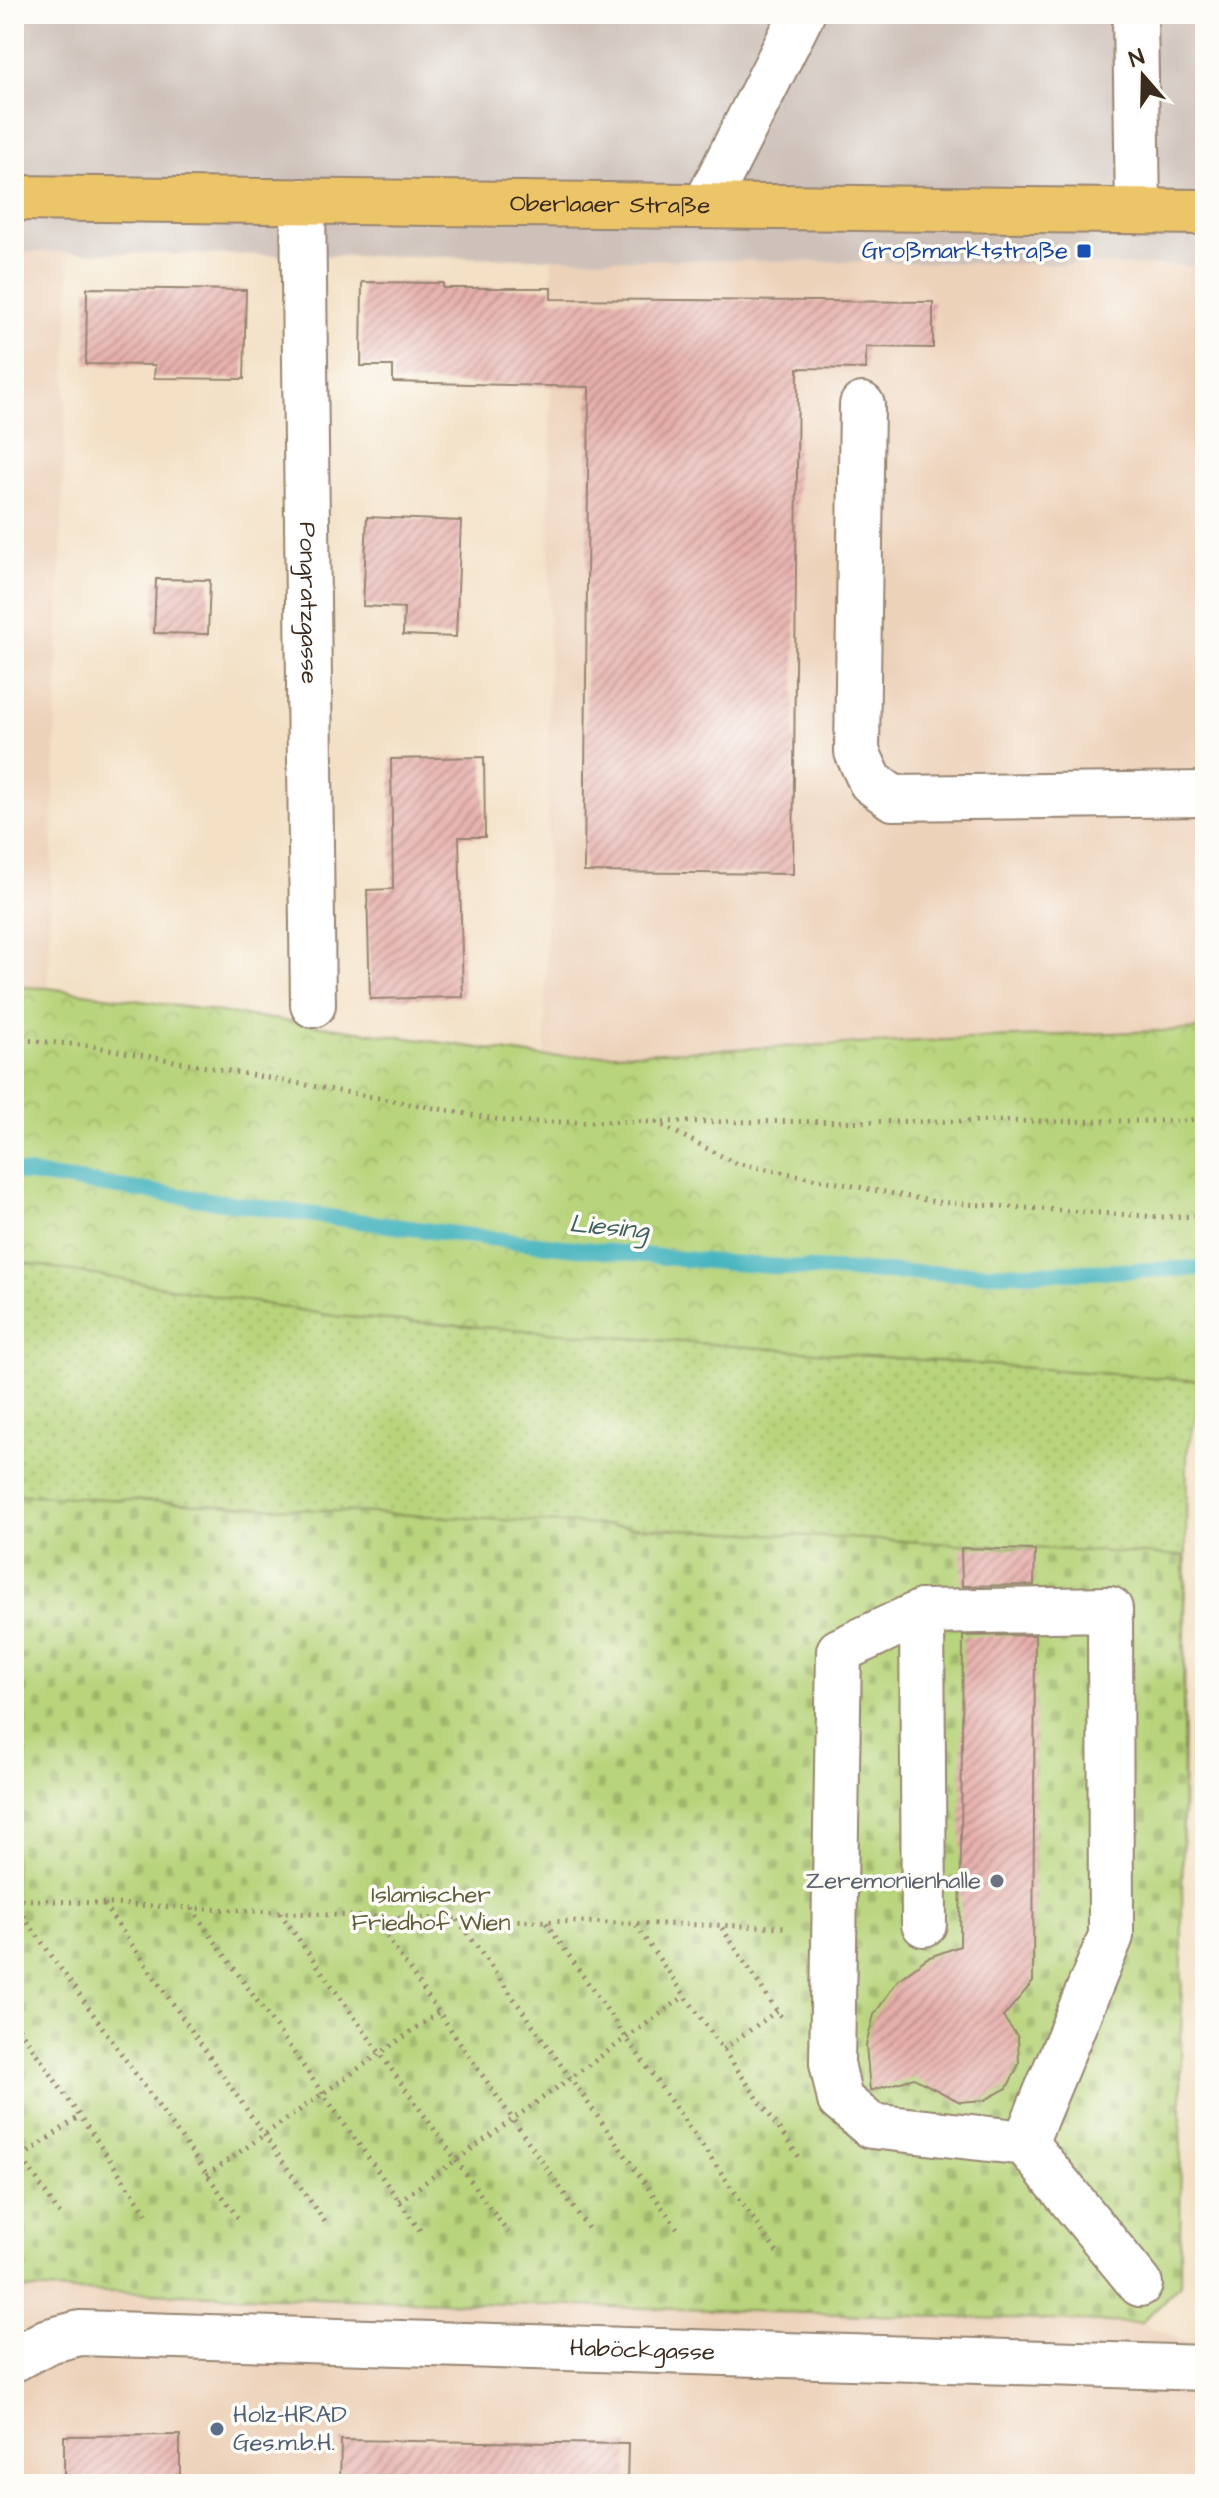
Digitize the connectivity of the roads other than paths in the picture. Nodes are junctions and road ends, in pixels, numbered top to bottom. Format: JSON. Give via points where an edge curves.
{"nodes":[{"id":1,"x":802,"y":14,"type":"edge"},
{"id":2,"x":1135,"y":14,"type":"edge"},
{"id":3,"x":14,"y":198,"type":"edge"},
{"id":4,"x":303,"y":201,"type":"junction"},
{"id":5,"x":705,"y":206,"type":"junction"},
{"id":6,"x":1138,"y":211,"type":"junction"},
{"id":7,"x":1205,"y":212,"type":"edge"},
{"id":8,"x":862,"y":405,"type":"dead end"},
{"id":9,"x":1205,"y":794,"type":"edge"},
{"id":10,"x":313,"y":1005,"type":"dead end"},
{"id":11,"x":922,"y":1612,"type":"junction"},
{"id":12,"x":924,"y":1924,"type":"dead end"},
{"id":13,"x":1025,"y":2143,"type":"junction"},
{"id":14,"x":1140,"y":2284,"type":"dead end"},
{"id":15,"x":14,"y":2359,"type":"edge"},
{"id":16,"x":1205,"y":2368,"type":"edge"}],
"edges":[{"from":1,"to":5,"type":"street"},
{"from":2,"to":6,"type":"street"},
{"from":3,"to":4,"type":"main road","name":"Oberlaaer Straße"},
{"from":4,"to":5,"type":"main road","name":"Oberlaaer Straße"},
{"from":4,"to":10,"type":"street","name":"Pongratzgasse"},
{"from":5,"to":6,"type":"main road","name":"Oberlaaer Straße"},
{"from":6,"to":7,"type":"main road","name":"Oberlaaer Straße"},
{"from":8,"to":9,"type":"street","via":[[857,752],[871,782],[893,798]]},
{"from":11,"to":12,"type":"street"},
{"from":11,"to":13,"type":"street","via":[[839,1651],[832,2063],[840,2100],[871,2126]]},
{"from":11,"to":13,"type":"street","via":[[1110,1609],[1111,1936]]},
{"from":13,"to":14,"type":"street"},
{"from":15,"to":16,"type":"street","name":"Haböckgasse","via":[[48,2341],[80,2333]]}]}
